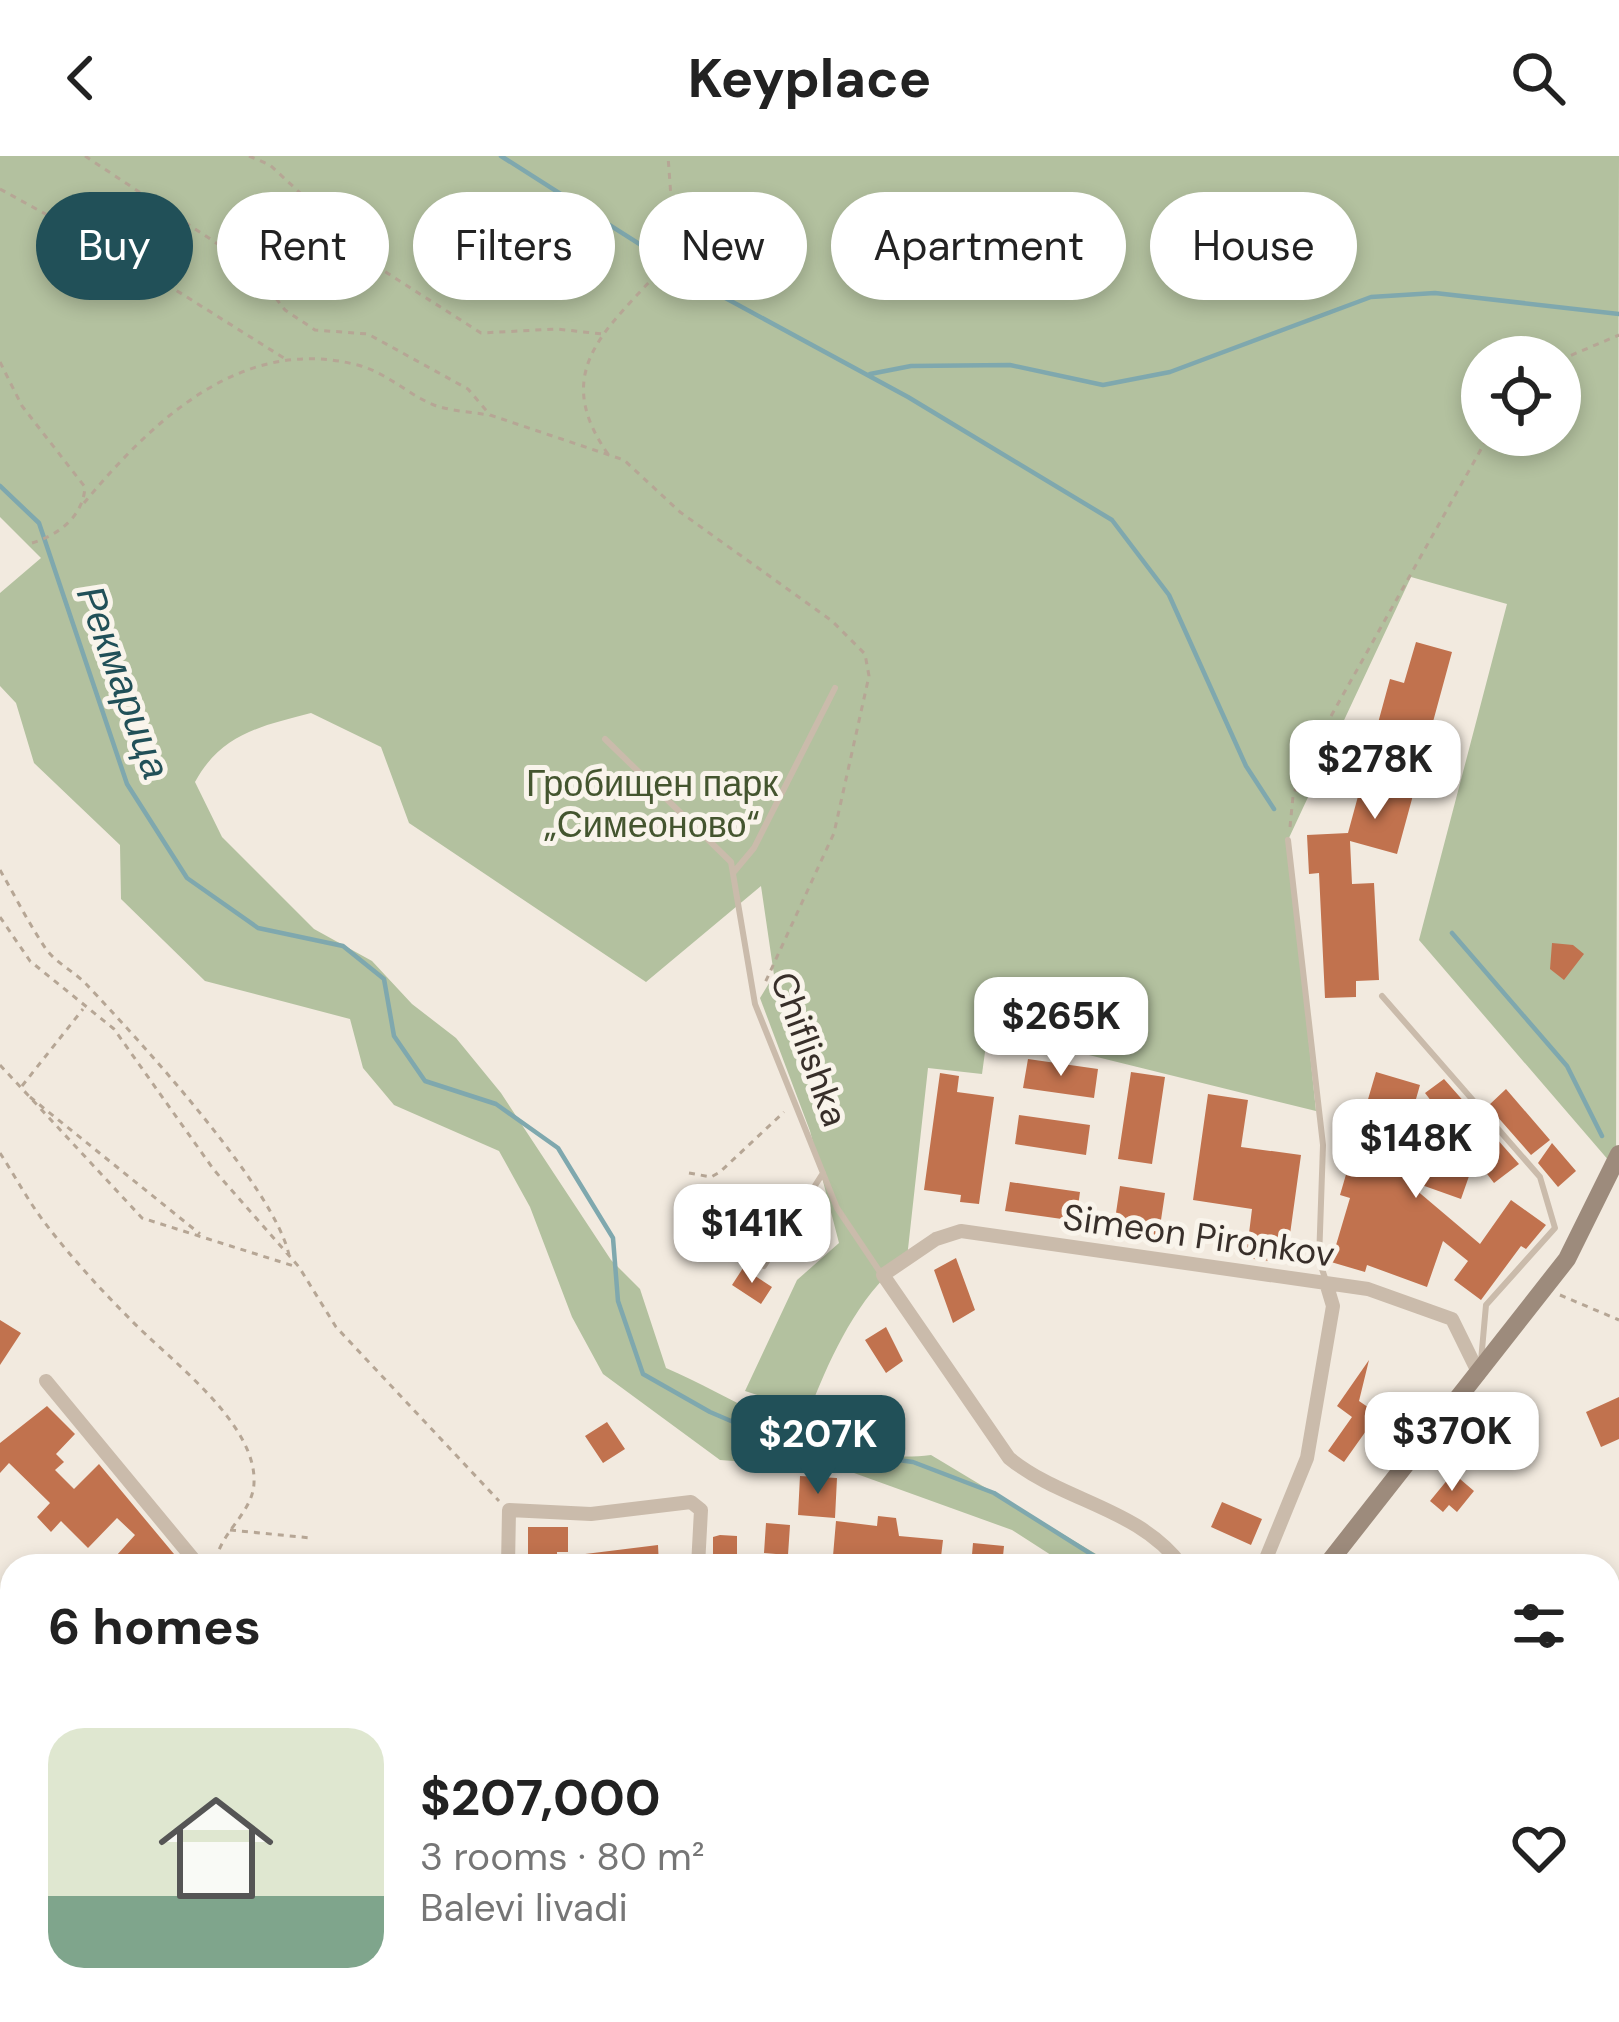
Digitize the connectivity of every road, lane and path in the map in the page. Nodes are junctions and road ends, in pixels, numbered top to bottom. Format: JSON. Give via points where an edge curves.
{"nodes":[{"id":1,"x":85,"y":156,"type":"edge"},
{"id":2,"x":249,"y":156,"type":"edge"},
{"id":3,"x":668,"y":156,"type":"edge"},
{"id":4,"x":0,"y":189,"type":"edge"},
{"id":5,"x":603,"y":334,"type":"junction"},
{"id":6,"x":1619,"y":335,"type":"edge"},
{"id":7,"x":1581,"y":351,"type":"edge"},
{"id":8,"x":287,"y":360,"type":"junction"},
{"id":9,"x":0,"y":362,"type":"edge"},
{"id":10,"x":490,"y":415,"type":"junction"},
{"id":11,"x":609,"y":456,"type":"junction"},
{"id":12,"x":1477,"y":456,"type":"edge"},
{"id":13,"x":84,"y":503,"type":"junction"},
{"id":14,"x":32,"y":543,"type":"dead end"},
{"id":15,"x":835,"y":688,"type":"dead end"},
{"id":16,"x":605,"y":739,"type":"dead end"},
{"id":17,"x":1288,"y":841,"type":"joint"},
{"id":18,"x":0,"y":870,"type":"edge"},
{"id":19,"x":733,"y":873,"type":"junction"},
{"id":20,"x":0,"y":917,"type":"edge"},
{"id":21,"x":1382,"y":996,"type":"dead end"},
{"id":22,"x":755,"y":1004,"type":"junction"},
{"id":23,"x":84,"y":1007,"type":"junction"},
{"id":24,"x":0,"y":1065,"type":"edge"},
{"id":25,"x":20,"y":1089,"type":"junction"},
{"id":26,"x":795,"y":1104,"type":"junction"},
{"id":27,"x":0,"y":1153,"type":"edge"},
{"id":28,"x":1619,"y":1154,"type":"edge"},
{"id":29,"x":689,"y":1173,"type":"dead end"},
{"id":30,"x":823,"y":1173,"type":"junction"},
{"id":31,"x":203,"y":1237,"type":"junction"},
{"id":32,"x":289,"y":1257,"type":"junction"},
{"id":33,"x":764,"y":1266,"type":"dead end"},
{"id":34,"x":299,"y":1267,"type":"junction"},
{"id":35,"x":883,"y":1275,"type":"junction"},
{"id":36,"x":1328,"y":1286,"type":"junction"},
{"id":37,"x":1545,"y":1288,"type":"junction"},
{"id":38,"x":1619,"y":1320,"type":"edge"},
{"id":39,"x":1479,"y":1374,"type":"junction"},
{"id":40,"x":46,"y":1381,"type":"dead end"},
{"id":41,"x":508,"y":1510,"type":"junction"},
{"id":42,"x":228,"y":1530,"type":"junction"},
{"id":43,"x":311,"y":1538,"type":"dead end"},
{"id":44,"x":189,"y":1554,"type":"edge"},
{"id":45,"x":219,"y":1554,"type":"edge"},
{"id":46,"x":508,"y":1554,"type":"edge"},
{"id":47,"x":698,"y":1554,"type":"edge"},
{"id":48,"x":1170,"y":1554,"type":"edge"},
{"id":49,"x":1268,"y":1554,"type":"edge"},
{"id":50,"x":1336,"y":1554,"type":"edge"}],
"edges":[{"from":1,"to":10,"type":"path","via":[[251,266],[285,310],[315,330],[368,334],[414,356],[468,389]]},
{"from":2,"to":5,"type":"path","via":[[270,165],[384,271],[481,333]]},
{"from":3,"to":5,"type":"path","via":[[675,253]]},
{"from":4,"to":8,"type":"path"},
{"from":5,"to":11,"type":"path","via":[[582,390],[586,424]]},
{"from":6,"to":7,"type":"path"},
{"from":8,"to":10,"type":"path","via":[[316,356],[368,368],[435,405]]},
{"from":8,"to":13,"type":"path","via":[[251,365],[137,439]]},
{"from":9,"to":13,"type":"path","via":[[22,406],[85,487]]},
{"from":10,"to":11,"type":"path"},
{"from":11,"to":22,"type":"path","via":[[624,460],[865,654],[869,676],[834,833]]},
{"from":12,"to":17,"type":"path","via":[[1308,757]]},
{"from":13,"to":14,"type":"path","via":[[56,536]]},
{"from":15,"to":19,"type":"lane","via":[[754,848]]},
{"from":16,"to":19,"type":"lane","name":"Chiflishka","via":[[731,862]]},
{"from":17,"to":36,"type":"lane","via":[[1323,1145],[1319,1260]]},
{"from":18,"to":32,"type":"path","via":[[49,954],[145,1047],[225,1148],[285,1235]]},
{"from":19,"to":22,"type":"lane","name":"Chiflishka"},
{"from":20,"to":23,"type":"path","via":[[30,961]]},
{"from":21,"to":39,"type":"lane","via":[[1540,1177],[1555,1228],[1486,1305]]},
{"from":22,"to":26,"type":"lane","name":"Chiflishka"},
{"from":23,"to":25,"type":"path"},
{"from":23,"to":32,"type":"path","via":[[127,1045],[214,1170]]},
{"from":24,"to":25,"type":"path"},
{"from":25,"to":31,"type":"path"},
{"from":25,"to":31,"type":"path","via":[[142,1218]]},
{"from":26,"to":29,"type":"path","via":[[720,1172]]},
{"from":26,"to":30,"type":"lane","name":"Chiflishka"},
{"from":27,"to":42,"type":"path","via":[[44,1221],[130,1320],[197,1379],[234,1431],[255,1479]]},
{"from":28,"to":37,"type":"street"},
{"from":30,"to":33,"type":"lane"},
{"from":30,"to":35,"type":"lane","name":"Chiflishka"},
{"from":31,"to":34,"type":"path"},
{"from":32,"to":34,"type":"path"},
{"from":34,"to":41,"type":"path","via":[[336,1327]]},
{"from":35,"to":36,"type":"street","name":"Simeon Pironkov","via":[[936,1239],[962,1232]]},
{"from":35,"to":48,"type":"street","name":"Chiflishka","via":[[1009,1458],[1140,1524]]},
{"from":36,"to":39,"type":"street","name":"Simeon Pironkov","via":[[1368,1288],[1453,1318]]},
{"from":36,"to":49,"type":"street","via":[[1334,1306],[1307,1458]]},
{"from":37,"to":38,"type":"path"},
{"from":37,"to":39,"type":"street"},
{"from":39,"to":50,"type":"street"},
{"from":40,"to":44,"type":"street"},
{"from":41,"to":46,"type":"street"},
{"from":41,"to":47,"type":"street","via":[[592,1514],[699,1504]]},
{"from":42,"to":43,"type":"path"},
{"from":42,"to":45,"type":"path"}]}
